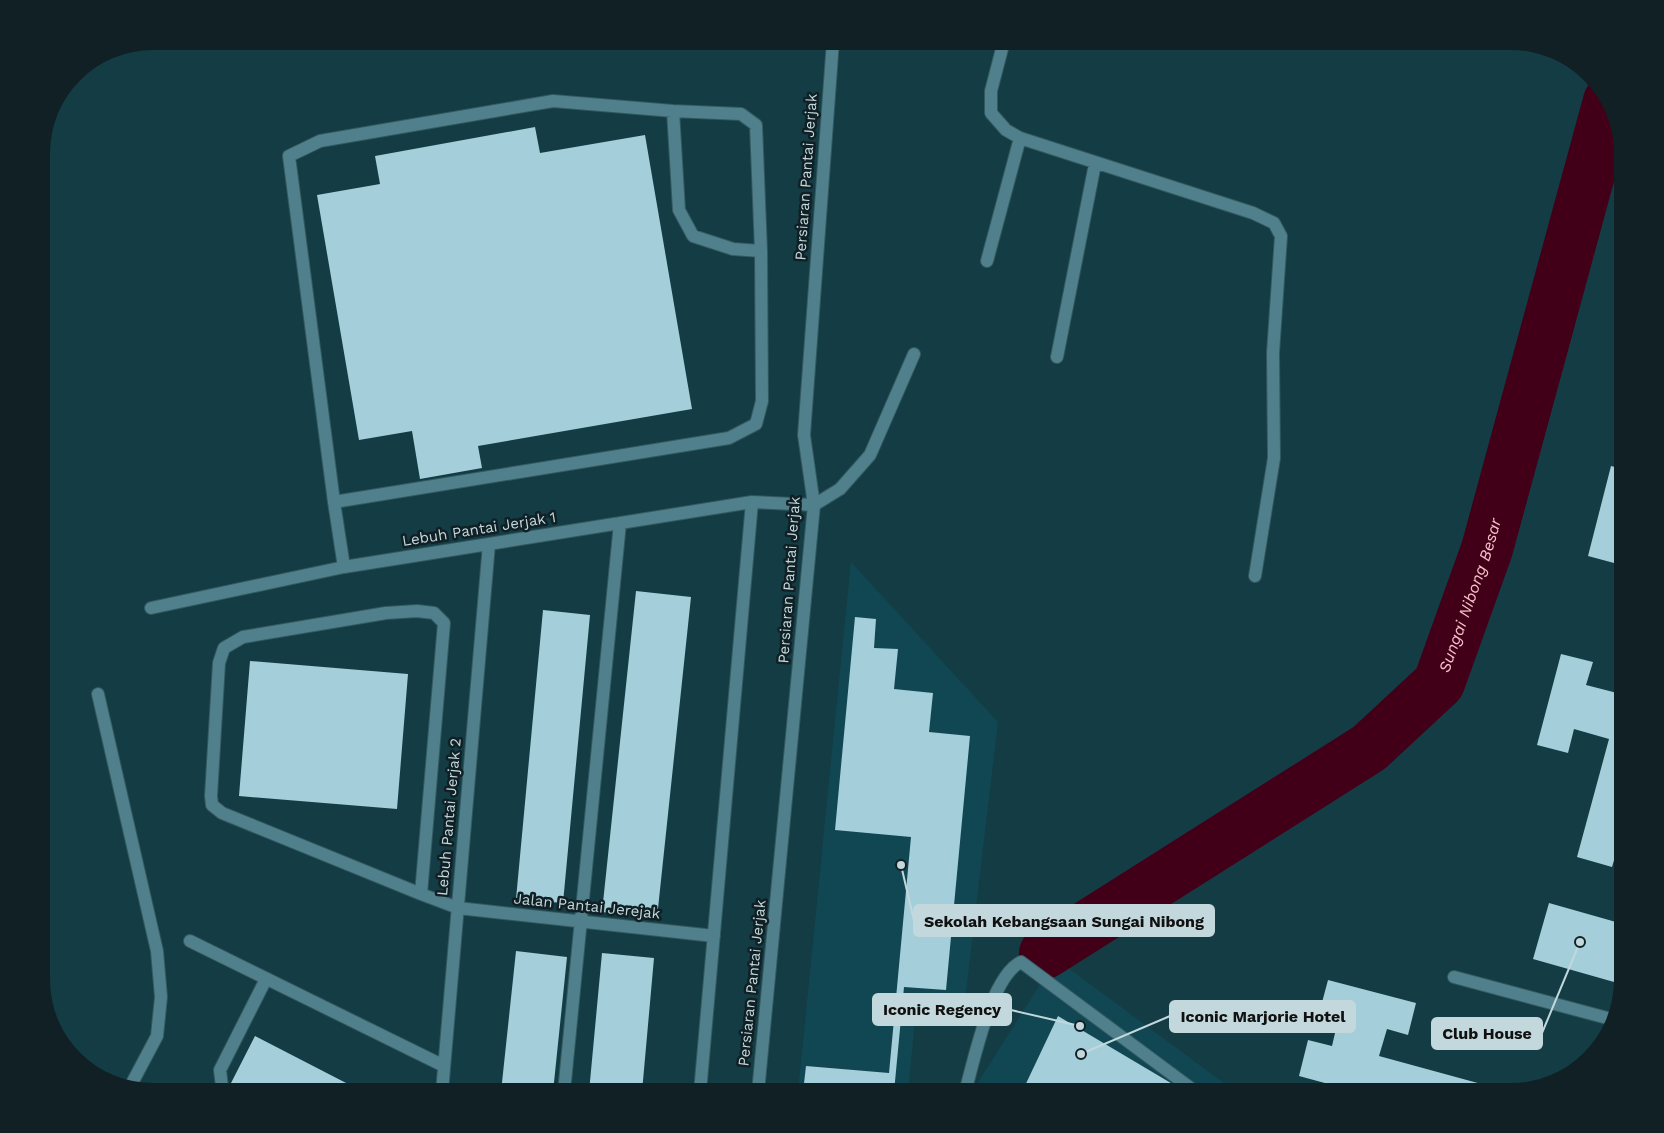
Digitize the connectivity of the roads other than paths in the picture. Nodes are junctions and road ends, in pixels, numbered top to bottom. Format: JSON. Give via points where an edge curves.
{"nodes":[{"id":1,"x":832,"y":50,"type":"edge"},
{"id":2,"x":1002,"y":50,"type":"edge"},
{"id":3,"x":673,"y":111,"type":"junction"},
{"id":4,"x":1020,"y":138,"type":"junction"},
{"id":5,"x":1095,"y":164,"type":"junction"},
{"id":6,"x":761,"y":251,"type":"junction"},
{"id":7,"x":987,"y":261,"type":"dead end"},
{"id":8,"x":914,"y":354,"type":"dead end"},
{"id":9,"x":1057,"y":357,"type":"dead end"},
{"id":10,"x":334,"y":502,"type":"junction"},
{"id":11,"x":752,"y":502,"type":"junction"},
{"id":12,"x":814,"y":505,"type":"junction"},
{"id":13,"x":620,"y":523,"type":"junction"},
{"id":14,"x":489,"y":544,"type":"junction"},
{"id":15,"x":344,"y":567,"type":"junction"},
{"id":16,"x":1255,"y":576,"type":"dead end"},
{"id":17,"x":151,"y":608,"type":"dead end"},
{"id":18,"x":98,"y":694,"type":"dead end"},
{"id":19,"x":421,"y":894,"type":"junction"},
{"id":20,"x":458,"y":908,"type":"junction"},
{"id":21,"x":580,"y":921,"type":"junction"},
{"id":22,"x":714,"y":936,"type":"junction"},
{"id":23,"x":190,"y":941,"type":"dead end"},
{"id":24,"x":1454,"y":977,"type":"dead end"},
{"id":25,"x":266,"y":979,"type":"junction"},
{"id":26,"x":1607,"y":1018,"type":"edge"},
{"id":27,"x":444,"y":1066,"type":"junction"},
{"id":28,"x":133,"y":1080,"type":"edge"},
{"id":29,"x":222,"y":1083,"type":"edge"},
{"id":30,"x":443,"y":1083,"type":"edge"},
{"id":31,"x":565,"y":1083,"type":"edge"},
{"id":32,"x":701,"y":1083,"type":"edge"},
{"id":33,"x":759,"y":1083,"type":"edge"},
{"id":34,"x":968,"y":1083,"type":"edge"},
{"id":35,"x":1184,"y":1083,"type":"edge"}],
"edges":[{"from":1,"to":12,"type":"street","name":"Persiaran Pantai Jerjak","via":[[804,435]]},
{"from":2,"to":4,"type":"street","via":[[991,91],[991,113],[1006,130]]},
{"from":3,"to":6,"type":"street","via":[[679,210],[693,236],[733,249]]},
{"from":3,"to":6,"type":"street","via":[[741,114],[756,124]]},
{"from":3,"to":10,"type":"street","via":[[553,101],[320,141],[289,156]]},
{"from":4,"to":5,"type":"street"},
{"from":4,"to":7,"type":"street"},
{"from":5,"to":9,"type":"street"},
{"from":5,"to":16,"type":"street","via":[[1253,213],[1274,223],[1281,236],[1274,353],[1274,458]]},
{"from":6,"to":10,"type":"street","via":[[762,401],[756,424],[729,438]]},
{"from":8,"to":12,"type":"street","via":[[870,455],[840,489]]},
{"from":10,"to":15,"type":"street"},
{"from":11,"to":12,"type":"street","name":"Lebuh Pantai Jerjak 1"},
{"from":11,"to":13,"type":"street","name":"Lebuh Pantai Jerjak 1"},
{"from":11,"to":22,"type":"street"},
{"from":12,"to":33,"type":"street","name":"Persiaran Pantai Jerjak"},
{"from":13,"to":14,"type":"street","name":"Lebuh Pantai Jerjak 1"},
{"from":13,"to":21,"type":"street"},
{"from":14,"to":15,"type":"street","name":"Lebuh Pantai Jerjak 1"},
{"from":14,"to":20,"type":"street","name":"Lebuh Pantai Jerjak 2"},
{"from":15,"to":17,"type":"street","name":"Lebuh Pantai Jerjak 1"},
{"from":18,"to":28,"type":"street","via":[[157,950],[161,997],[157,1036]]},
{"from":19,"to":19,"type":"street","name":"Jalan Pantai Jerejak","via":[[222,813],[212,805],[219,663],[224,648],[243,637],[386,613],[434,613],[444,623]]},
{"from":19,"to":20,"type":"street","name":"Jalan Pantai Jerejak"},
{"from":20,"to":21,"type":"street","name":"Jalan Pantai Jerejak"},
{"from":20,"to":27,"type":"street","name":"Lebuh Pantai Jerjak 2"},
{"from":21,"to":22,"type":"street","name":"Jalan Pantai Jerejak"},
{"from":21,"to":31,"type":"street"},
{"from":22,"to":32,"type":"street"},
{"from":23,"to":25,"type":"street"},
{"from":24,"to":26,"type":"street"},
{"from":25,"to":27,"type":"street"},
{"from":25,"to":29,"type":"street","via":[[220,1070]]},
{"from":27,"to":30,"type":"street","name":"Lebuh Pantai Jerjak 2"},
{"from":34,"to":35,"type":"street","via":[[990,1004],[1014,965],[1021,962]]}]}
